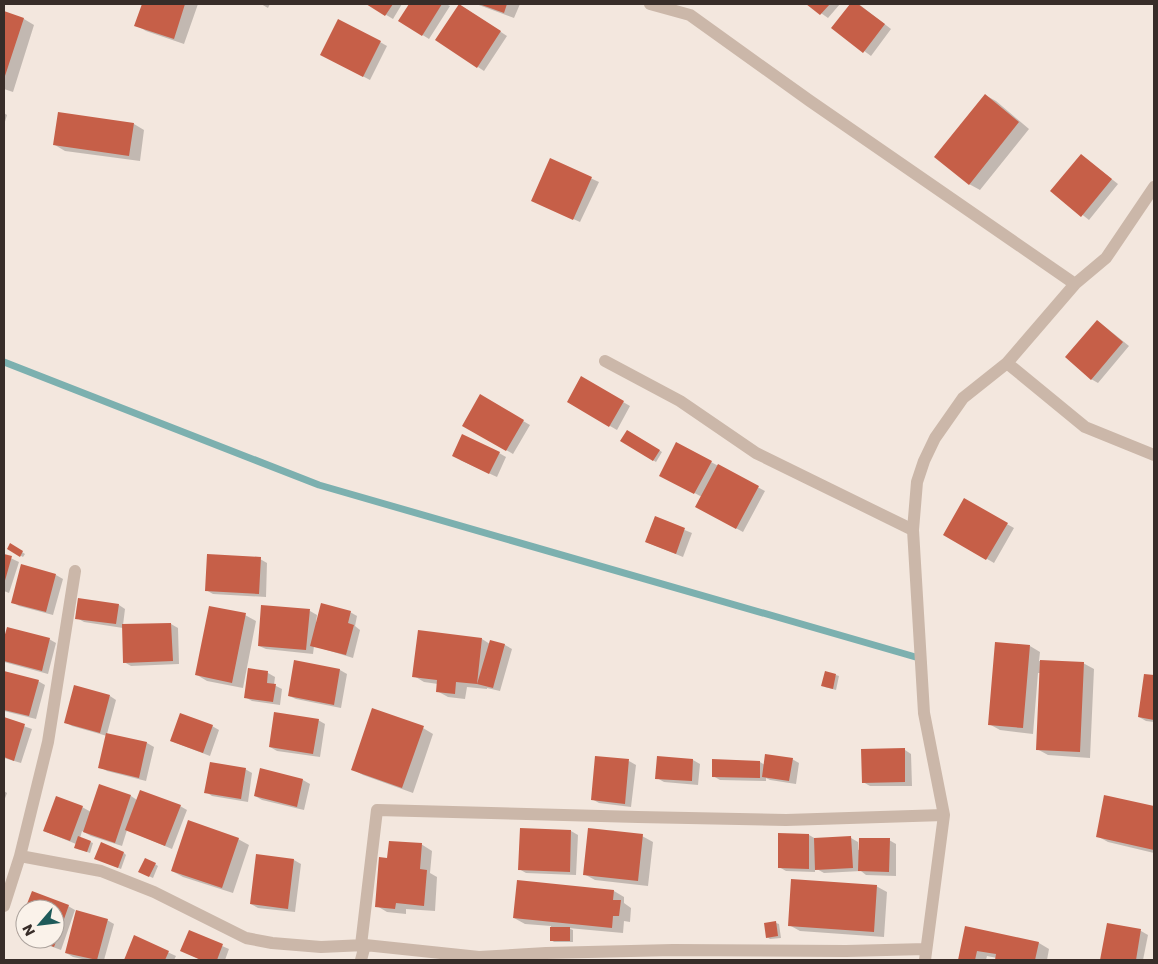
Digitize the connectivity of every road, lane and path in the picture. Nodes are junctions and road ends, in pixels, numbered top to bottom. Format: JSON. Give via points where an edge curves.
{"nodes":[{"id":1,"x":650,"y":4,"type":"edge"},
{"id":2,"x":1154,"y":187,"type":"edge"},
{"id":3,"x":1075,"y":284,"type":"junction"},
{"id":4,"x":605,"y":361,"type":"dead end"},
{"id":5,"x":1007,"y":363,"type":"junction"},
{"id":6,"x":1154,"y":455,"type":"edge"},
{"id":7,"x":913,"y":530,"type":"junction"},
{"id":8,"x":75,"y":571,"type":"dead end"},
{"id":9,"x":944,"y":815,"type":"junction"},
{"id":10,"x":20,"y":856,"type":"junction"},
{"id":11,"x":4,"y":906,"type":"edge"},
{"id":12,"x":363,"y":945,"type":"junction"},
{"id":13,"x":926,"y":955,"type":"edge"},
{"id":14,"x":361,"y":960,"type":"edge"}],
"edges":[{"from":1,"to":3,"type":"street","via":[[690,15]]},
{"from":2,"to":3,"type":"street","via":[[1106,258]]},
{"from":3,"to":5,"type":"street"},
{"from":4,"to":7,"type":"street","via":[[680,401],[756,453]]},
{"from":5,"to":6,"type":"street","via":[[1086,426]]},
{"from":5,"to":7,"type":"street","via":[[963,398],[935,438],[917,482]]},
{"from":7,"to":9,"type":"street","via":[[924,713]]},
{"from":8,"to":10,"type":"street","via":[[48,742]]},
{"from":9,"to":12,"type":"street","via":[[786,820],[376,810]]},
{"from":9,"to":13,"type":"street"},
{"from":10,"to":11,"type":"street"},
{"from":10,"to":12,"type":"street","via":[[102,871],[154,892],[246,938],[321,947]]},
{"from":12,"to":13,"type":"street","via":[[479,957],[653,950],[846,951]]},
{"from":12,"to":14,"type":"street"}]}
